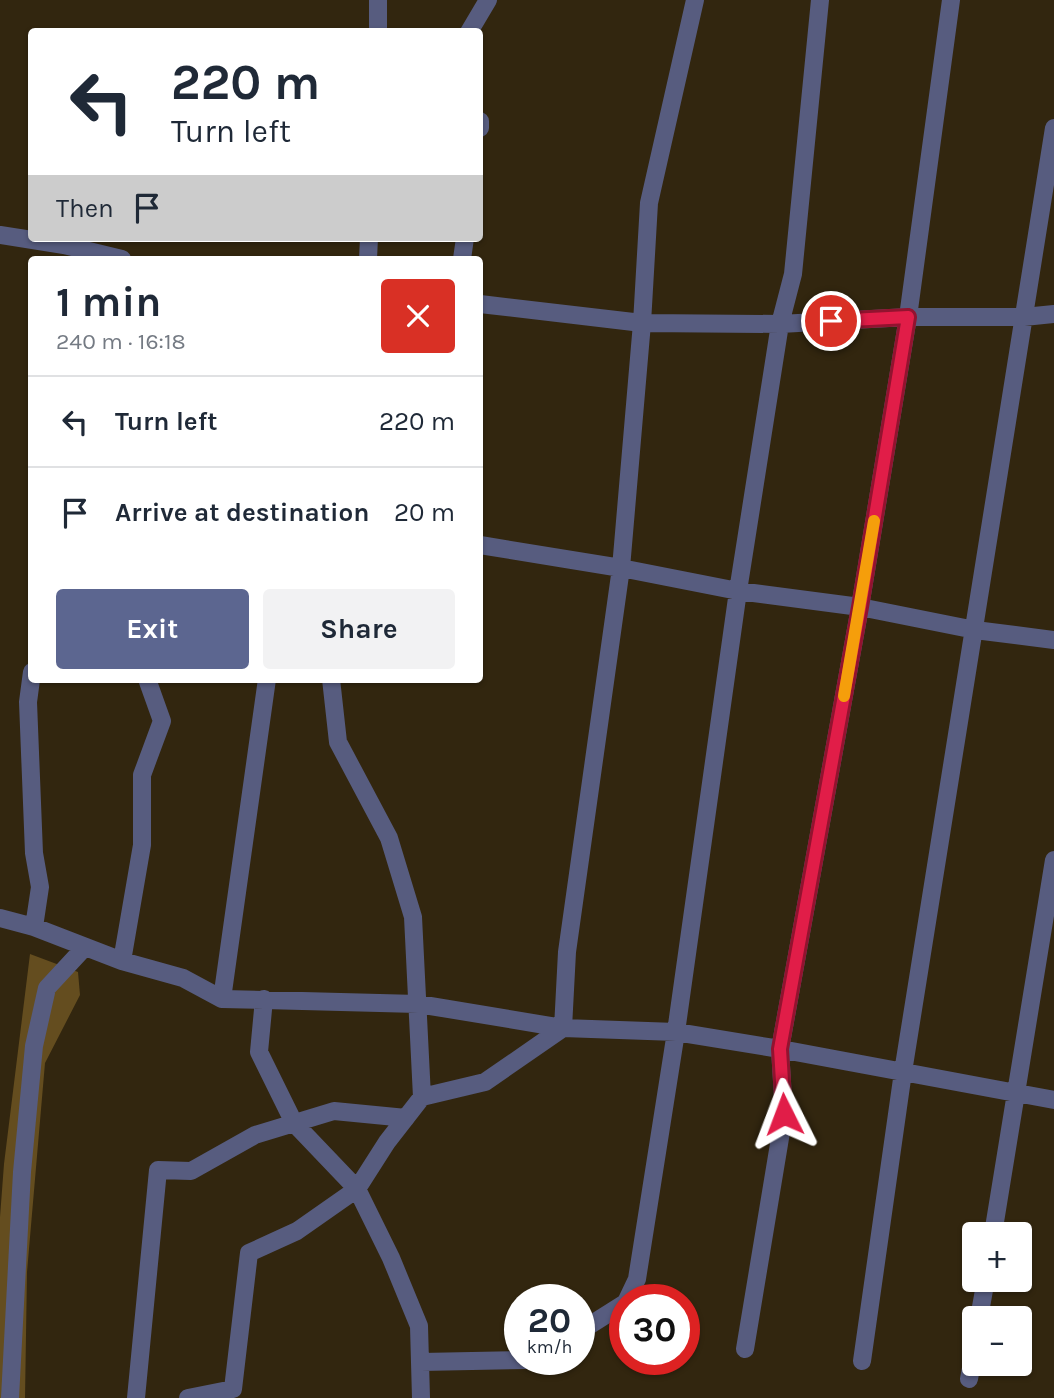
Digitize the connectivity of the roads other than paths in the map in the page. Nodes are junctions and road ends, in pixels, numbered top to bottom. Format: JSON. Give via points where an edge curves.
{"nodes":[{"id":1,"x":378,"y":0,"type":"edge"},
{"id":2,"x":488,"y":0,"type":"edge"},
{"id":3,"x":695,"y":0,"type":"edge"},
{"id":4,"x":820,"y":0,"type":"edge"},
{"id":5,"x":951,"y":0,"type":"edge"},
{"id":6,"x":378,"y":28,"type":"edge"},
{"id":7,"x":471,"y":28,"type":"edge"},
{"id":8,"x":1054,"y":128,"type":"edge"},
{"id":9,"x":0,"y":234,"type":"edge"},
{"id":10,"x":28,"y":242,"type":"edge"},
{"id":11,"x":28,"y":242,"type":"edge"},
{"id":12,"x":64,"y":252,"type":"edge"},
{"id":13,"x":97,"y":256,"type":"edge"},
{"id":14,"x":483,"y":303,"type":"edge"},
{"id":15,"x":1054,"y":314,"type":"edge"},
{"id":16,"x":908,"y":317,"type":"junction"},
{"id":17,"x":1024,"y":317,"type":"junction"},
{"id":18,"x":642,"y":323,"type":"junction"},
{"id":19,"x":780,"y":324,"type":"junction"},
{"id":20,"x":483,"y":545,"type":"edge"},
{"id":21,"x":621,"y":568,"type":"junction"},
{"id":22,"x":738,"y":591,"type":"junction"},
{"id":23,"x":860,"y":607,"type":"junction"},
{"id":24,"x":975,"y":630,"type":"junction"},
{"id":25,"x":1054,"y":640,"type":"edge"},
{"id":26,"x":31,"y":683,"type":"edge"},
{"id":27,"x":148,"y":683,"type":"edge"},
{"id":28,"x":266,"y":683,"type":"edge"},
{"id":29,"x":331,"y":683,"type":"edge"},
{"id":30,"x":1054,"y":860,"type":"edge"},
{"id":31,"x":0,"y":918,"type":"edge"},
{"id":32,"x":34,"y":927,"type":"junction"},
{"id":33,"x":85,"y":947,"type":"junction"},
{"id":34,"x":122,"y":961,"type":"junction"},
{"id":35,"x":222,"y":999,"type":"junction"},
{"id":36,"x":264,"y":999,"type":"junction"},
{"id":37,"x":418,"y":1004,"type":"junction"},
{"id":38,"x":563,"y":1028,"type":"junction"},
{"id":39,"x":676,"y":1032,"type":"junction"},
{"id":40,"x":780,"y":1049,"type":"junction"},
{"id":41,"x":903,"y":1072,"type":"junction"},
{"id":42,"x":1017,"y":1095,"type":"junction"},
{"id":43,"x":422,"y":1097,"type":"junction"},
{"id":44,"x":1054,"y":1100,"type":"edge"},
{"id":45,"x":406,"y":1118,"type":"junction"},
{"id":46,"x":294,"y":1123,"type":"junction"},
{"id":47,"x":357,"y":1189,"type":"junction"},
{"id":48,"x":995,"y":1222,"type":"edge"},
{"id":49,"x":635,"y":1284,"type":"edge"},
{"id":50,"x":745,"y":1349,"type":"dead end"},
{"id":51,"x":504,"y":1360,"type":"edge"},
{"id":52,"x":862,"y":1361,"type":"dead end"},
{"id":53,"x":421,"y":1362,"type":"junction"},
{"id":54,"x":970,"y":1376,"type":"edge"},
{"id":55,"x":969,"y":1379,"type":"dead end"},
{"id":56,"x":10,"y":1398,"type":"edge"},
{"id":57,"x":136,"y":1398,"type":"edge"},
{"id":58,"x":188,"y":1398,"type":"edge"},
{"id":59,"x":421,"y":1398,"type":"edge"}],
"edges":[{"from":1,"to":6,"type":"street"},
{"from":2,"to":7,"type":"street"},
{"from":3,"to":18,"type":"street","via":[[649,203]]},
{"from":4,"to":19,"type":"street","via":[[793,274]]},
{"from":5,"to":16,"type":"street"},
{"from":8,"to":17,"type":"street"},
{"from":9,"to":10,"type":"street"},
{"from":11,"to":12,"type":"street"},
{"from":12,"to":13,"type":"street"},
{"from":14,"to":18,"type":"street"},
{"from":15,"to":17,"type":"street"},
{"from":16,"to":17,"type":"street"},
{"from":16,"to":19,"type":"street"},
{"from":16,"to":23,"type":"street"},
{"from":17,"to":24,"type":"street"},
{"from":18,"to":19,"type":"street"},
{"from":18,"to":21,"type":"street"},
{"from":19,"to":22,"type":"street"},
{"from":20,"to":21,"type":"street"},
{"from":21,"to":22,"type":"street"},
{"from":21,"to":38,"type":"street","via":[[567,952]]},
{"from":22,"to":23,"type":"street"},
{"from":22,"to":39,"type":"street"},
{"from":23,"to":24,"type":"street"},
{"from":23,"to":40,"type":"street"},
{"from":24,"to":25,"type":"street"},
{"from":24,"to":41,"type":"street"},
{"from":26,"to":32,"type":"street","via":[[34,853],[40,887]]},
{"from":27,"to":34,"type":"street","via":[[162,721],[142,775],[142,845]]},
{"from":28,"to":35,"type":"street"},
{"from":29,"to":37,"type":"street","via":[[338,742],[389,838],[413,917]]},
{"from":30,"to":42,"type":"street"},
{"from":31,"to":32,"type":"street"},
{"from":32,"to":33,"type":"street"},
{"from":33,"to":34,"type":"street"},
{"from":33,"to":56,"type":"street","via":[[47,988],[34,1046]]},
{"from":34,"to":35,"type":"street","via":[[183,978]]},
{"from":35,"to":36,"type":"street"},
{"from":36,"to":37,"type":"street"},
{"from":36,"to":46,"type":"street","via":[[259,1052]]},
{"from":37,"to":38,"type":"street"},
{"from":37,"to":43,"type":"street"},
{"from":38,"to":39,"type":"street"},
{"from":38,"to":43,"type":"street","via":[[485,1082]]},
{"from":39,"to":40,"type":"street"},
{"from":39,"to":49,"type":"street"},
{"from":40,"to":41,"type":"street"},
{"from":40,"to":50,"type":"street","via":[[784,1114]]},
{"from":41,"to":42,"type":"street"},
{"from":41,"to":52,"type":"street"},
{"from":42,"to":44,"type":"street"},
{"from":42,"to":48,"type":"street"},
{"from":43,"to":45,"type":"street"},
{"from":45,"to":46,"type":"street","via":[[334,1111]]},
{"from":45,"to":47,"type":"street"},
{"from":46,"to":47,"type":"street"},
{"from":46,"to":57,"type":"street","via":[[255,1135],[191,1171],[158,1170]]},
{"from":47,"to":53,"type":"street","via":[[419,1326]]},
{"from":47,"to":58,"type":"street","via":[[297,1231],[249,1253],[233,1389]]},
{"from":51,"to":53,"type":"street"},
{"from":53,"to":59,"type":"street"},
{"from":54,"to":55,"type":"street"}]}
